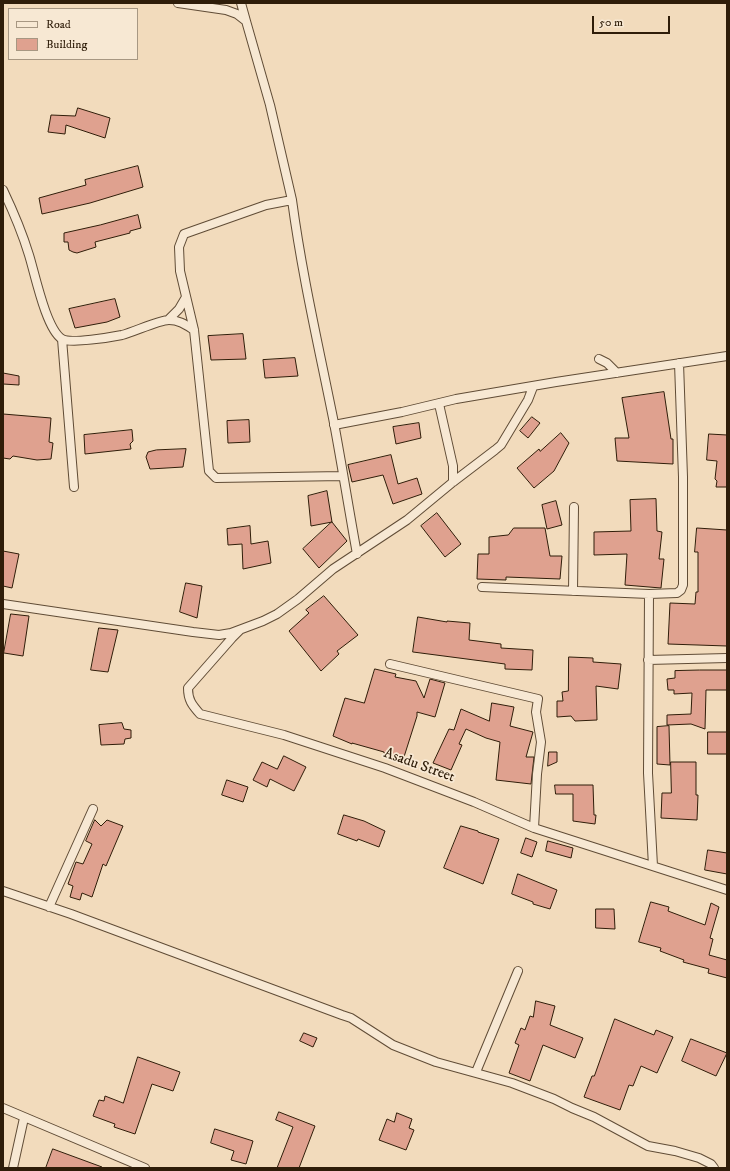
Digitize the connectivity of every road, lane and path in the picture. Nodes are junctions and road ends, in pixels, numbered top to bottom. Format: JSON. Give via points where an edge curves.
{"nodes":[{"id":1,"x":178,"y":3,"type":"edge"},
{"id":2,"x":241,"y":3,"type":"edge"},
{"id":3,"x":246,"y":21,"type":"junction"},
{"id":4,"x":3,"y":190,"type":"edge"},
{"id":5,"x":292,"y":200,"type":"junction"},
{"id":6,"x":186,"y":297,"type":"junction"},
{"id":7,"x":168,"y":320,"type":"junction"},
{"id":8,"x":194,"y":330,"type":"junction"},
{"id":9,"x":62,"y":340,"type":"junction"},
{"id":10,"x":727,"y":356,"type":"edge"},
{"id":11,"x":599,"y":359,"type":"dead end"},
{"id":12,"x":679,"y":364,"type":"junction"},
{"id":13,"x":617,"y":373,"type":"junction"},
{"id":14,"x":533,"y":387,"type":"junction"},
{"id":15,"x":439,"y":404,"type":"junction"},
{"id":16,"x":334,"y":425,"type":"junction"},
{"id":17,"x":343,"y":476,"type":"junction"},
{"id":18,"x":453,"y":482,"type":"junction"},
{"id":19,"x":74,"y":487,"type":"dead end"},
{"id":20,"x":574,"y":507,"type":"dead end"},
{"id":21,"x":357,"y":554,"type":"junction"},
{"id":22,"x":482,"y":587,"type":"dead end"},
{"id":23,"x":573,"y":591,"type":"junction"},
{"id":24,"x":649,"y":594,"type":"junction"},
{"id":25,"x":3,"y":604,"type":"edge"},
{"id":26,"x":240,"y":630,"type":"junction"},
{"id":27,"x":727,"y":658,"type":"edge"},
{"id":28,"x":648,"y":660,"type":"junction"},
{"id":29,"x":390,"y":664,"type":"dead end"},
{"id":30,"x":93,"y":809,"type":"dead end"},
{"id":31,"x":534,"y":828,"type":"junction"},
{"id":32,"x":653,"y":866,"type":"junction"},
{"id":33,"x":727,"y":890,"type":"edge"},
{"id":34,"x":3,"y":891,"type":"edge"},
{"id":35,"x":49,"y":907,"type":"junction"},
{"id":36,"x":518,"y":971,"type":"dead end"},
{"id":37,"x":476,"y":1072,"type":"junction"},
{"id":38,"x":3,"y":1108,"type":"edge"},
{"id":39,"x":24,"y":1118,"type":"junction"},
{"id":40,"x":13,"y":1168,"type":"edge"},
{"id":41,"x":145,"y":1168,"type":"edge"},
{"id":42,"x":714,"y":1168,"type":"edge"}],
"edges":[{"from":1,"to":3,"type":"street","via":[[226,10]]},
{"from":2,"to":3,"type":"street"},
{"from":3,"to":5,"type":"street","via":[[270,105]]},
{"from":4,"to":9,"type":"street","via":[[29,255],[40,298],[54,330]]},
{"from":5,"to":6,"type":"street","via":[[266,205],[184,234],[179,248],[180,271]]},
{"from":5,"to":16,"type":"street","via":[[299,252]]},
{"from":6,"to":7,"type":"street"},
{"from":6,"to":8,"type":"street"},
{"from":7,"to":8,"type":"street","via":[[182,322]]},
{"from":7,"to":9,"type":"street","via":[[122,335],[74,342]]},
{"from":8,"to":17,"type":"street","via":[[206,456],[209,471],[216,478]]},
{"from":9,"to":19,"type":"street"},
{"from":10,"to":12,"type":"street"},
{"from":11,"to":13,"type":"street"},
{"from":12,"to":13,"type":"street"},
{"from":12,"to":24,"type":"street","via":[[684,585],[677,593]]},
{"from":13,"to":14,"type":"street"},
{"from":14,"to":15,"type":"street"},
{"from":14,"to":18,"type":"street","via":[[528,400],[501,444]]},
{"from":15,"to":16,"type":"street"},
{"from":15,"to":18,"type":"street","via":[[453,466]]},
{"from":16,"to":17,"type":"street"},
{"from":17,"to":21,"type":"street"},
{"from":18,"to":21,"type":"street","via":[[407,520]]},
{"from":20,"to":23,"type":"street"},
{"from":21,"to":26,"type":"street","via":[[333,569],[277,614]]},
{"from":22,"to":23,"type":"street"},
{"from":23,"to":24,"type":"street"},
{"from":24,"to":28,"type":"street"},
{"from":25,"to":26,"type":"street","via":[[193,632],[219,634]]},
{"from":26,"to":31,"type":"street","name":"Asadu Street","via":[[188,688],[188,697],[200,714],[284,735],[385,768]]},
{"from":27,"to":28,"type":"street"},
{"from":28,"to":32,"type":"street","via":[[648,773]]},
{"from":29,"to":31,"type":"street","via":[[538,700],[536,712],[541,742]]},
{"from":30,"to":35,"type":"street"},
{"from":31,"to":32,"type":"street","name":"Asadu Street"},
{"from":32,"to":33,"type":"street","name":"Asadu Street"},
{"from":34,"to":35,"type":"street"},
{"from":35,"to":37,"type":"street","via":[[351,1018],[393,1045],[436,1062]]},
{"from":36,"to":37,"type":"street"},
{"from":37,"to":42,"type":"street","via":[[554,1099],[648,1146],[699,1158]]},
{"from":38,"to":39,"type":"street"},
{"from":39,"to":40,"type":"street"},
{"from":39,"to":41,"type":"street"}]}
